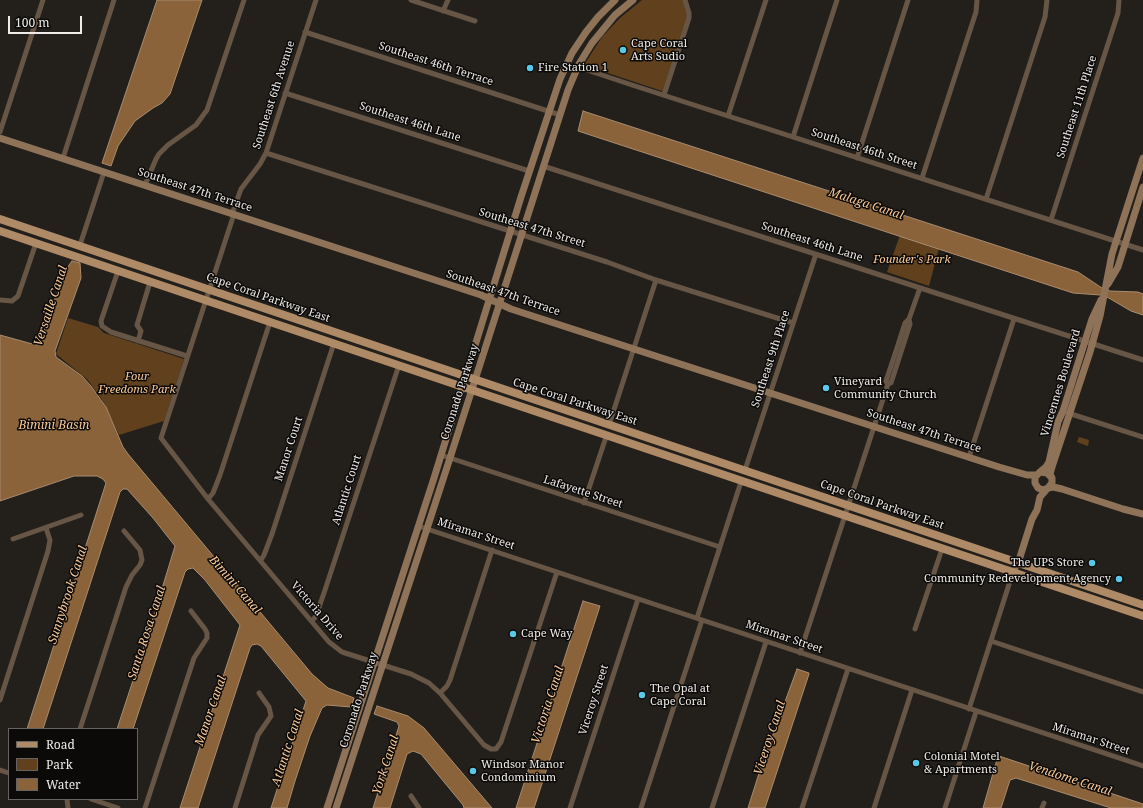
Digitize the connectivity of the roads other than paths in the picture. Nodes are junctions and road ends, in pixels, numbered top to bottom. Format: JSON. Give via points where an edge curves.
{"nodes":[{"id":1,"x":43,"y":0,"type":"edge"},
{"id":2,"x":114,"y":0,"type":"edge"},
{"id":3,"x":244,"y":0,"type":"edge"},
{"id":4,"x":316,"y":0,"type":"edge"},
{"id":5,"x":411,"y":0,"type":"edge"},
{"id":6,"x":448,"y":0,"type":"edge"},
{"id":7,"x":615,"y":0,"type":"edge"},
{"id":8,"x":633,"y":0,"type":"edge"},
{"id":9,"x":685,"y":0,"type":"edge"},
{"id":10,"x":766,"y":0,"type":"edge"},
{"id":11,"x":837,"y":0,"type":"edge"},
{"id":12,"x":908,"y":0,"type":"edge"},
{"id":13,"x":977,"y":0,"type":"edge"},
{"id":14,"x":1047,"y":0,"type":"edge"},
{"id":15,"x":1119,"y":0,"type":"edge"},
{"id":16,"x":443,"y":11,"type":"junction"},
{"id":17,"x":475,"y":21,"type":"dead end"},
{"id":18,"x":305,"y":32,"type":"junction"},
{"id":19,"x":579,"y":64,"type":"junction"},
{"id":20,"x":285,"y":93,"type":"junction"},
{"id":21,"x":664,"y":95,"type":"junction"},
{"id":22,"x":549,"y":111,"type":"junction"},
{"id":23,"x":560,"y":115,"type":"junction"},
{"id":24,"x":728,"y":116,"type":"junction"},
{"id":25,"x":0,"y":132,"type":"edge"},
{"id":26,"x":793,"y":137,"type":"junction"},
{"id":27,"x":0,"y":138,"type":"edge"},
{"id":28,"x":266,"y":153,"type":"junction"},
{"id":29,"x":63,"y":158,"type":"junction"},
{"id":30,"x":857,"y":158,"type":"junction"},
{"id":31,"x":1143,"y":158,"type":"edge"},
{"id":32,"x":544,"y":166,"type":"junction"},
{"id":33,"x":530,"y":171,"type":"junction"},
{"id":34,"x":104,"y":172,"type":"junction"},
{"id":35,"x":922,"y":178,"type":"junction"},
{"id":36,"x":145,"y":185,"type":"junction"},
{"id":37,"x":1143,"y":187,"type":"edge"},
{"id":38,"x":533,"y":199,"type":"junction"},
{"id":39,"x":986,"y":199,"type":"junction"},
{"id":40,"x":233,"y":214,"type":"junction"},
{"id":41,"x":0,"y":219,"type":"edge"},
{"id":42,"x":1051,"y":220,"type":"junction"},
{"id":43,"x":0,"y":231,"type":"edge"},
{"id":44,"x":510,"y":232,"type":"junction"},
{"id":45,"x":521,"y":235,"type":"junction"},
{"id":46,"x":1117,"y":241,"type":"junction"},
{"id":47,"x":36,"y":243,"type":"junction"},
{"id":48,"x":1125,"y":244,"type":"junction"},
{"id":49,"x":80,"y":245,"type":"junction"},
{"id":50,"x":1143,"y":250,"type":"edge"},
{"id":51,"x":100,"y":252,"type":"junction"},
{"id":52,"x":816,"y":254,"type":"junction"},
{"id":53,"x":118,"y":271,"type":"junction"},
{"id":54,"x":656,"y":280,"type":"junction"},
{"id":55,"x":150,"y":282,"type":"junction"},
{"id":56,"x":1106,"y":287,"type":"junction"},
{"id":57,"x":920,"y":288,"type":"junction"},
{"id":58,"x":209,"y":289,"type":"junction"},
{"id":59,"x":490,"y":298,"type":"junction"},
{"id":60,"x":1103,"y":298,"type":"junction"},
{"id":61,"x":0,"y":300,"type":"edge"},
{"id":62,"x":205,"y":300,"type":"junction"},
{"id":63,"x":500,"y":303,"type":"junction"},
{"id":64,"x":1014,"y":319,"type":"junction"},
{"id":65,"x":270,"y":322,"type":"junction"},
{"id":66,"x":793,"y":323,"type":"junction"},
{"id":67,"x":138,"y":341,"type":"junction"},
{"id":68,"x":1085,"y":342,"type":"junction"},
{"id":69,"x":334,"y":343,"type":"junction"},
{"id":70,"x":1092,"y":344,"type":"junction"},
{"id":71,"x":634,"y":349,"type":"junction"},
{"id":72,"x":187,"y":356,"type":"junction"},
{"id":73,"x":1143,"y":360,"type":"edge"},
{"id":74,"x":398,"y":365,"type":"junction"},
{"id":75,"x":465,"y":376,"type":"junction"},
{"id":76,"x":475,"y":380,"type":"junction"},
{"id":77,"x":462,"y":386,"type":"junction"},
{"id":78,"x":472,"y":390,"type":"junction"},
{"id":79,"x":770,"y":393,"type":"junction"},
{"id":80,"x":1067,"y":412,"type":"junction"},
{"id":81,"x":554,"y":417,"type":"junction"},
{"id":82,"x":609,"y":425,"type":"junction"},
{"id":83,"x":874,"y":427,"type":"junction"},
{"id":84,"x":608,"y":435,"type":"junction"},
{"id":85,"x":1143,"y":437,"type":"edge"},
{"id":86,"x":161,"y":438,"type":"joint"},
{"id":87,"x":661,"y":442,"type":"junction"},
{"id":88,"x":441,"y":455,"type":"junction"},
{"id":89,"x":969,"y":457,"type":"junction"},
{"id":90,"x":450,"y":458,"type":"junction"},
{"id":91,"x":692,"y":464,"type":"junction"},
{"id":92,"x":999,"y":467,"type":"junction"},
{"id":93,"x":746,"y":470,"type":"junction"},
{"id":94,"x":1038,"y":474,"type":"junction"},
{"id":95,"x":1051,"y":478,"type":"junction"},
{"id":96,"x":743,"y":481,"type":"junction"},
{"id":97,"x":1035,"y":485,"type":"junction"},
{"id":98,"x":796,"y":487,"type":"junction"},
{"id":99,"x":1047,"y":488,"type":"junction"},
{"id":100,"x":1086,"y":496,"type":"junction"},
{"id":101,"x":208,"y":499,"type":"junction"},
{"id":102,"x":584,"y":503,"type":"junction"},
{"id":103,"x":849,"y":505,"type":"junction"},
{"id":104,"x":1123,"y":509,"type":"junction"},
{"id":105,"x":1143,"y":514,"type":"edge"},
{"id":106,"x":80,"y":515,"type":"dead end"},
{"id":107,"x":845,"y":515,"type":"junction"},
{"id":108,"x":1143,"y":518,"type":"edge"},
{"id":109,"x":1032,"y":519,"type":"junction"},
{"id":110,"x":418,"y":526,"type":"junction"},
{"id":111,"x":46,"y":528,"type":"junction"},
{"id":112,"x":427,"y":529,"type":"junction"},
{"id":113,"x":124,"y":531,"type":"dead end"},
{"id":114,"x":13,"y":539,"type":"dead end"},
{"id":115,"x":720,"y":547,"type":"junction"},
{"id":116,"x":942,"y":549,"type":"junction"},
{"id":117,"x":492,"y":550,"type":"junction"},
{"id":118,"x":261,"y":560,"type":"junction"},
{"id":119,"x":1017,"y":563,"type":"junction"},
{"id":120,"x":557,"y":572,"type":"junction"},
{"id":121,"x":1013,"y":572,"type":"junction"},
{"id":122,"x":638,"y":599,"type":"junction"},
{"id":123,"x":1143,"y":605,"type":"edge"},
{"id":124,"x":191,"y":611,"type":"dead end"},
{"id":125,"x":1143,"y":616,"type":"edge"},
{"id":126,"x":700,"y":619,"type":"junction"},
{"id":127,"x":312,"y":620,"type":"junction"},
{"id":128,"x":915,"y":629,"type":"dead end"},
{"id":129,"x":991,"y":641,"type":"junction"},
{"id":130,"x":766,"y":642,"type":"junction"},
{"id":131,"x":800,"y":653,"type":"junction"},
{"id":132,"x":374,"y":662,"type":"junction"},
{"id":133,"x":382,"y":665,"type":"junction"},
{"id":134,"x":848,"y":669,"type":"junction"},
{"id":135,"x":912,"y":690,"type":"junction"},
{"id":136,"x":1143,"y":692,"type":"edge"},
{"id":137,"x":259,"y":693,"type":"dead end"},
{"id":138,"x":440,"y":693,"type":"junction"},
{"id":139,"x":0,"y":700,"type":"edge"},
{"id":140,"x":969,"y":709,"type":"junction"},
{"id":141,"x":976,"y":712,"type":"junction"},
{"id":142,"x":80,"y":728,"type":"edge"},
{"id":143,"x":1143,"y":766,"type":"edge"},
{"id":144,"x":339,"y":771,"type":"junction"},
{"id":145,"x":347,"y":773,"type":"junction"},
{"id":146,"x":411,"y":796,"type":"dead end"},
{"id":147,"x":94,"y":800,"type":"edge"},
{"id":148,"x":118,"y":808,"type":"edge"},
{"id":149,"x":145,"y":808,"type":"edge"},
{"id":150,"x":235,"y":808,"type":"edge"},
{"id":151,"x":327,"y":808,"type":"edge"},
{"id":152,"x":336,"y":808,"type":"edge"},
{"id":153,"x":419,"y":808,"type":"edge"},
{"id":154,"x":570,"y":808,"type":"edge"},
{"id":155,"x":641,"y":808,"type":"edge"},
{"id":156,"x":712,"y":808,"type":"edge"},
{"id":157,"x":802,"y":808,"type":"edge"},
{"id":158,"x":874,"y":808,"type":"edge"},
{"id":159,"x":945,"y":808,"type":"edge"}],
"edges":[{"from":1,"to":25,"type":"street"},
{"from":2,"to":29,"type":"street"},
{"from":3,"to":36,"type":"street","via":[[207,110],[196,125],[159,154]]},
{"from":4,"to":18,"type":"street","name":"Southeast 6th Avenue"},
{"from":5,"to":16,"type":"street"},
{"from":6,"to":16,"type":"street"},
{"from":7,"to":22,"type":"street","name":"Coronado Parkway","via":[[592,24],[577,45],[560,79]]},
{"from":8,"to":19,"type":"street","name":"Coronado Parkway","via":[[604,27]]},
{"from":9,"to":21,"type":"street","via":[[688,18]]},
{"from":10,"to":24,"type":"street"},
{"from":11,"to":26,"type":"street"},
{"from":12,"to":30,"type":"street"},
{"from":13,"to":35,"type":"street","via":[[976,12]]},
{"from":14,"to":39,"type":"street","via":[[1046,17]]},
{"from":15,"to":42,"type":"street","name":"Southeast 11th Place","via":[[1118,13]]},
{"from":16,"to":17,"type":"street"},
{"from":18,"to":20,"type":"street","name":"Southeast 6th Avenue"},
{"from":18,"to":22,"type":"street","name":"Southeast 46th Terrace"},
{"from":19,"to":21,"type":"street","name":"Southeast 46th Street","via":[[587,70]]},
{"from":19,"to":23,"type":"street","name":"Coronado Parkway"},
{"from":20,"to":28,"type":"street","name":"Southeast 6th Avenue"},
{"from":20,"to":33,"type":"street","name":"Southeast 46th Lane"},
{"from":21,"to":24,"type":"street","name":"Southeast 46th Street"},
{"from":22,"to":23,"type":"street","name":"Southeast 46th Terrace"},
{"from":22,"to":33,"type":"street","name":"Coronado Parkway"},
{"from":23,"to":32,"type":"street","name":"Coronado Parkway"},
{"from":24,"to":26,"type":"street","name":"Southeast 46th Street"},
{"from":26,"to":30,"type":"street","name":"Southeast 46th Street"},
{"from":27,"to":29,"type":"street","name":"Southeast 47th Terrace"},
{"from":28,"to":40,"type":"street","name":"Southeast 6th Avenue","via":[[241,189]]},
{"from":28,"to":44,"type":"street","name":"Southeast 47th Street"},
{"from":29,"to":34,"type":"street","name":"Southeast 47th Terrace"},
{"from":30,"to":35,"type":"street","name":"Southeast 46th Street"},
{"from":31,"to":46,"type":"street","name":"Vincennes Boulevard"},
{"from":32,"to":38,"type":"street","name":"Coronado Parkway"},
{"from":32,"to":52,"type":"street","name":"Southeast 46th Lane"},
{"from":33,"to":38,"type":"street","via":[[535,178],[531,194]]},
{"from":33,"to":44,"type":"street","name":"Coronado Parkway"},
{"from":34,"to":36,"type":"street","name":"Southeast 47th Terrace"},
{"from":34,"to":49,"type":"street"},
{"from":35,"to":39,"type":"street","name":"Southeast 46th Street"},
{"from":36,"to":40,"type":"street","name":"Southeast 47th Terrace"},
{"from":37,"to":48,"type":"street","name":"Vincennes Boulevard"},
{"from":38,"to":45,"type":"street","name":"Coronado Parkway"},
{"from":39,"to":42,"type":"street","name":"Southeast 46th Street"},
{"from":40,"to":58,"type":"street","name":"Southeast 6th Avenue"},
{"from":40,"to":59,"type":"street","name":"Southeast 47th Terrace"},
{"from":41,"to":49,"type":"main road","name":"Cape Coral Parkway East"},
{"from":42,"to":46,"type":"street","name":"Southeast 46th Street"},
{"from":43,"to":47,"type":"main road","name":"Cape Coral Parkway East"},
{"from":44,"to":45,"type":"street","name":"Southeast 47th Street"},
{"from":44,"to":59,"type":"street","name":"Coronado Parkway"},
{"from":45,"to":54,"type":"street","name":"Southeast 47th Street"},
{"from":45,"to":63,"type":"street","name":"Coronado Parkway"},
{"from":46,"to":48,"type":"street","name":"Southeast 46th Street"},
{"from":46,"to":56,"type":"street","name":"Vincennes Boulevard"},
{"from":47,"to":51,"type":"main road","via":[[39,239],[44,239],[86,252]]},
{"from":47,"to":53,"type":"main road","name":"Cape Coral Parkway East"},
{"from":47,"to":61,"type":"street","via":[[17,299]]},
{"from":48,"to":50,"type":"street","name":"Southeast 46th Street"},
{"from":48,"to":56,"type":"street","name":"Vincennes Boulevard","via":[[1118,268]]},
{"from":49,"to":51,"type":"main road","name":"Cape Coral Parkway East"},
{"from":51,"to":58,"type":"main road","name":"Cape Coral Parkway East"},
{"from":52,"to":57,"type":"street","name":"Southeast 46th Lane"},
{"from":52,"to":66,"type":"street","name":"Southeast 9th Place"},
{"from":53,"to":55,"type":"main road","name":"Cape Coral Parkway East"},
{"from":53,"to":67,"type":"street","via":[[101,321],[102,326],[111,332]]},
{"from":54,"to":66,"type":"street","name":"Southeast 47th Street"},
{"from":54,"to":71,"type":"street"},
{"from":55,"to":62,"type":"main road","name":"Cape Coral Parkway East"},
{"from":55,"to":67,"type":"street","via":[[137,325],[141,330]]},
{"from":56,"to":60,"type":"street","name":"Vincennes Boulevard"},
{"from":57,"to":64,"type":"street","name":"Southeast 46th Lane"},
{"from":57,"to":83,"type":"street","via":[[909,319],[905,323]]},
{"from":58,"to":62,"type":"street","name":"Southeast 6th Avenue"},
{"from":58,"to":75,"type":"main road","name":"Cape Coral Parkway East"},
{"from":59,"to":63,"type":"street","name":"Southeast 47th Terrace"},
{"from":59,"to":75,"type":"street","name":"Coronado Parkway"},
{"from":60,"to":68,"type":"street","name":"Vincennes Boulevard","via":[[1095,311]]},
{"from":60,"to":70,"type":"street","name":"Vincennes Boulevard"},
{"from":62,"to":65,"type":"main road","name":"Cape Coral Parkway East"},
{"from":62,"to":72,"type":"street","name":"Southeast 6th Avenue"},
{"from":63,"to":71,"type":"street","name":"Southeast 47th Terrace","via":[[511,309]]},
{"from":63,"to":76,"type":"street","name":"Coronado Parkway"},
{"from":64,"to":68,"type":"street","name":"Southeast 46th Lane"},
{"from":64,"to":89,"type":"street"},
{"from":65,"to":69,"type":"main road","name":"Cape Coral Parkway East"},
{"from":65,"to":101,"type":"street","via":[[220,475]]},
{"from":66,"to":79,"type":"street","name":"Southeast 9th Place"},
{"from":67,"to":72,"type":"street"},
{"from":68,"to":70,"type":"street","name":"Southeast 46th Lane"},
{"from":68,"to":80,"type":"street","name":"Vincennes Boulevard"},
{"from":69,"to":74,"type":"main road","name":"Cape Coral Parkway East"},
{"from":69,"to":118,"type":"street","name":"Manor Court","via":[[272,534]]},
{"from":70,"to":73,"type":"street","name":"Southeast 46th Lane"},
{"from":70,"to":80,"type":"street","name":"Vincennes Boulevard"},
{"from":71,"to":79,"type":"street","name":"Southeast 47th Terrace"},
{"from":71,"to":82,"type":"street"},
{"from":72,"to":86,"type":"street","name":"Southeast 6th Avenue"},
{"from":74,"to":77,"type":"main road","name":"Cape Coral Parkway East"},
{"from":74,"to":127,"type":"street","name":"Atlantic Court","via":[[325,590],[316,616]]},
{"from":75,"to":76,"type":"main road","name":"Cape Coral Parkway East"},
{"from":75,"to":77,"type":"street","name":"Coronado Parkway"},
{"from":76,"to":78,"type":"street","name":"Coronado Parkway"},
{"from":76,"to":82,"type":"main road","name":"Cape Coral Parkway East"},
{"from":77,"to":78,"type":"main road","name":"Cape Coral Parkway East"},
{"from":77,"to":88,"type":"street","name":"Coronado Parkway"},
{"from":78,"to":81,"type":"main road","name":"Cape Coral Parkway East"},
{"from":78,"to":90,"type":"street","name":"Coronado Parkway"},
{"from":79,"to":83,"type":"street","name":"Southeast 47th Terrace"},
{"from":79,"to":93,"type":"street","name":"Southeast 9th Place"},
{"from":80,"to":85,"type":"street"},
{"from":80,"to":94,"type":"street","name":"Vincennes Boulevard","via":[[1057,424],[1049,462]]},
{"from":80,"to":95,"type":"street","name":"Vincennes Boulevard"},
{"from":81,"to":82,"type":"main road","via":[[564,416],[602,427]]},
{"from":81,"to":84,"type":"main road","name":"Cape Coral Parkway East"},
{"from":82,"to":87,"type":"main road","name":"Cape Coral Parkway East"},
{"from":83,"to":89,"type":"street","name":"Southeast 47th Terrace"},
{"from":83,"to":103,"type":"street"},
{"from":84,"to":87,"type":"main road","via":[[619,432],[649,442]]},
{"from":84,"to":91,"type":"main road","name":"Cape Coral Parkway East"},
{"from":84,"to":102,"type":"street"},
{"from":86,"to":101,"type":"street","name":"Victoria Drive"},
{"from":87,"to":93,"type":"main road","name":"Cape Coral Parkway East"},
{"from":88,"to":90,"type":"street","name":"Lafayette Street"},
{"from":88,"to":110,"type":"street","name":"Coronado Parkway"},
{"from":89,"to":92,"type":"street","name":"Southeast 47th Terrace"},
{"from":90,"to":102,"type":"street","name":"Lafayette Street"},
{"from":90,"to":112,"type":"street","name":"Coronado Parkway"},
{"from":91,"to":93,"type":"main road","via":[[700,462],[738,473]]},
{"from":91,"to":96,"type":"main road","name":"Cape Coral Parkway East"},
{"from":92,"to":94,"type":"street","name":"Southeast 47th Terrace","via":[[1028,475]]},
{"from":92,"to":97,"type":"street","name":"Southeast 47th Terrace","via":[[1030,480]]},
{"from":93,"to":98,"type":"main road","name":"Cape Coral Parkway East"},
{"from":94,"to":95,"type":"street","via":[[1047,473]]},
{"from":94,"to":97,"type":"street"},
{"from":95,"to":99,"type":"street","via":[[1052,483]]},
{"from":95,"to":100,"type":"street"},
{"from":96,"to":98,"type":"main road","via":[[754,478],[784,488]]},
{"from":96,"to":107,"type":"main road","name":"Cape Coral Parkway East"},
{"from":96,"to":115,"type":"street"},
{"from":97,"to":99,"type":"street","via":[[1040,489]]},
{"from":97,"to":109,"type":"street","via":[[1037,491]]},
{"from":98,"to":103,"type":"main road","name":"Cape Coral Parkway East"},
{"from":99,"to":100,"type":"street","via":[[1058,488]]},
{"from":99,"to":109,"type":"street","via":[[1040,497]]},
{"from":100,"to":104,"type":"street"},
{"from":101,"to":118,"type":"street","name":"Victoria Drive"},
{"from":102,"to":115,"type":"street","name":"Lafayette Street"},
{"from":103,"to":107,"type":"street"},
{"from":103,"to":119,"type":"main road","name":"Cape Coral Parkway East"},
{"from":104,"to":105,"type":"street"},
{"from":104,"to":108,"type":"street"},
{"from":106,"to":111,"type":"street"},
{"from":107,"to":116,"type":"main road","name":"Cape Coral Parkway East"},
{"from":107,"to":131,"type":"street"},
{"from":109,"to":119,"type":"street"},
{"from":110,"to":112,"type":"street","name":"Miramar Street"},
{"from":110,"to":132,"type":"street","name":"Coronado Parkway"},
{"from":111,"to":114,"type":"street"},
{"from":111,"to":139,"type":"street","via":[[50,542],[48,550]]},
{"from":112,"to":117,"type":"street","name":"Miramar Street"},
{"from":112,"to":133,"type":"street","name":"Coronado Parkway"},
{"from":113,"to":142,"type":"street","via":[[140,550],[142,560],[126,587]]},
{"from":115,"to":126,"type":"street"},
{"from":116,"to":121,"type":"main road","name":"Cape Coral Parkway East"},
{"from":116,"to":128,"type":"street"},
{"from":117,"to":120,"type":"street","name":"Miramar Street"},
{"from":117,"to":138,"type":"street","via":[[450,680]]},
{"from":118,"to":127,"type":"street","name":"Victoria Drive"},
{"from":119,"to":121,"type":"street"},
{"from":119,"to":123,"type":"main road","name":"Cape Coral Parkway East"},
{"from":120,"to":122,"type":"street","name":"Miramar Street"},
{"from":120,"to":138,"type":"street","name":"Victoria Drive","via":[[499,747],[491,749],[484,745]]},
{"from":121,"to":125,"type":"main road","name":"Cape Coral Parkway East"},
{"from":121,"to":129,"type":"street"},
{"from":122,"to":126,"type":"street","name":"Miramar Street"},
{"from":122,"to":154,"type":"street","name":"Viceroy Street"},
{"from":124,"to":149,"type":"street","via":[[205,629],[207,638],[194,658]]},
{"from":126,"to":130,"type":"street","name":"Miramar Street"},
{"from":126,"to":155,"type":"street"},
{"from":127,"to":132,"type":"street","name":"Victoria Drive","via":[[337,649]]},
{"from":129,"to":136,"type":"street"},
{"from":129,"to":140,"type":"street"},
{"from":130,"to":131,"type":"street","name":"Miramar Street"},
{"from":130,"to":156,"type":"street"},
{"from":131,"to":134,"type":"street","name":"Miramar Street"},
{"from":132,"to":133,"type":"street","name":"Victoria Drive"},
{"from":132,"to":144,"type":"street","name":"Coronado Parkway"},
{"from":133,"to":138,"type":"street","name":"Victoria Drive","via":[[421,678]]},
{"from":133,"to":145,"type":"street","name":"Coronado Parkway"},
{"from":134,"to":135,"type":"street","name":"Miramar Street"},
{"from":134,"to":157,"type":"street"},
{"from":135,"to":140,"type":"street","name":"Miramar Street"},
{"from":135,"to":158,"type":"street"},
{"from":137,"to":150,"type":"street","via":[[269,707],[271,716],[258,735]]},
{"from":140,"to":141,"type":"street","name":"Miramar Street"},
{"from":141,"to":143,"type":"street","name":"Miramar Street"},
{"from":141,"to":159,"type":"street"},
{"from":144,"to":145,"type":"street"},
{"from":144,"to":151,"type":"street","name":"Coronado Parkway"},
{"from":145,"to":152,"type":"street","name":"Coronado Parkway"},
{"from":146,"to":153,"type":"street"},
{"from":147,"to":148,"type":"street"}]}
